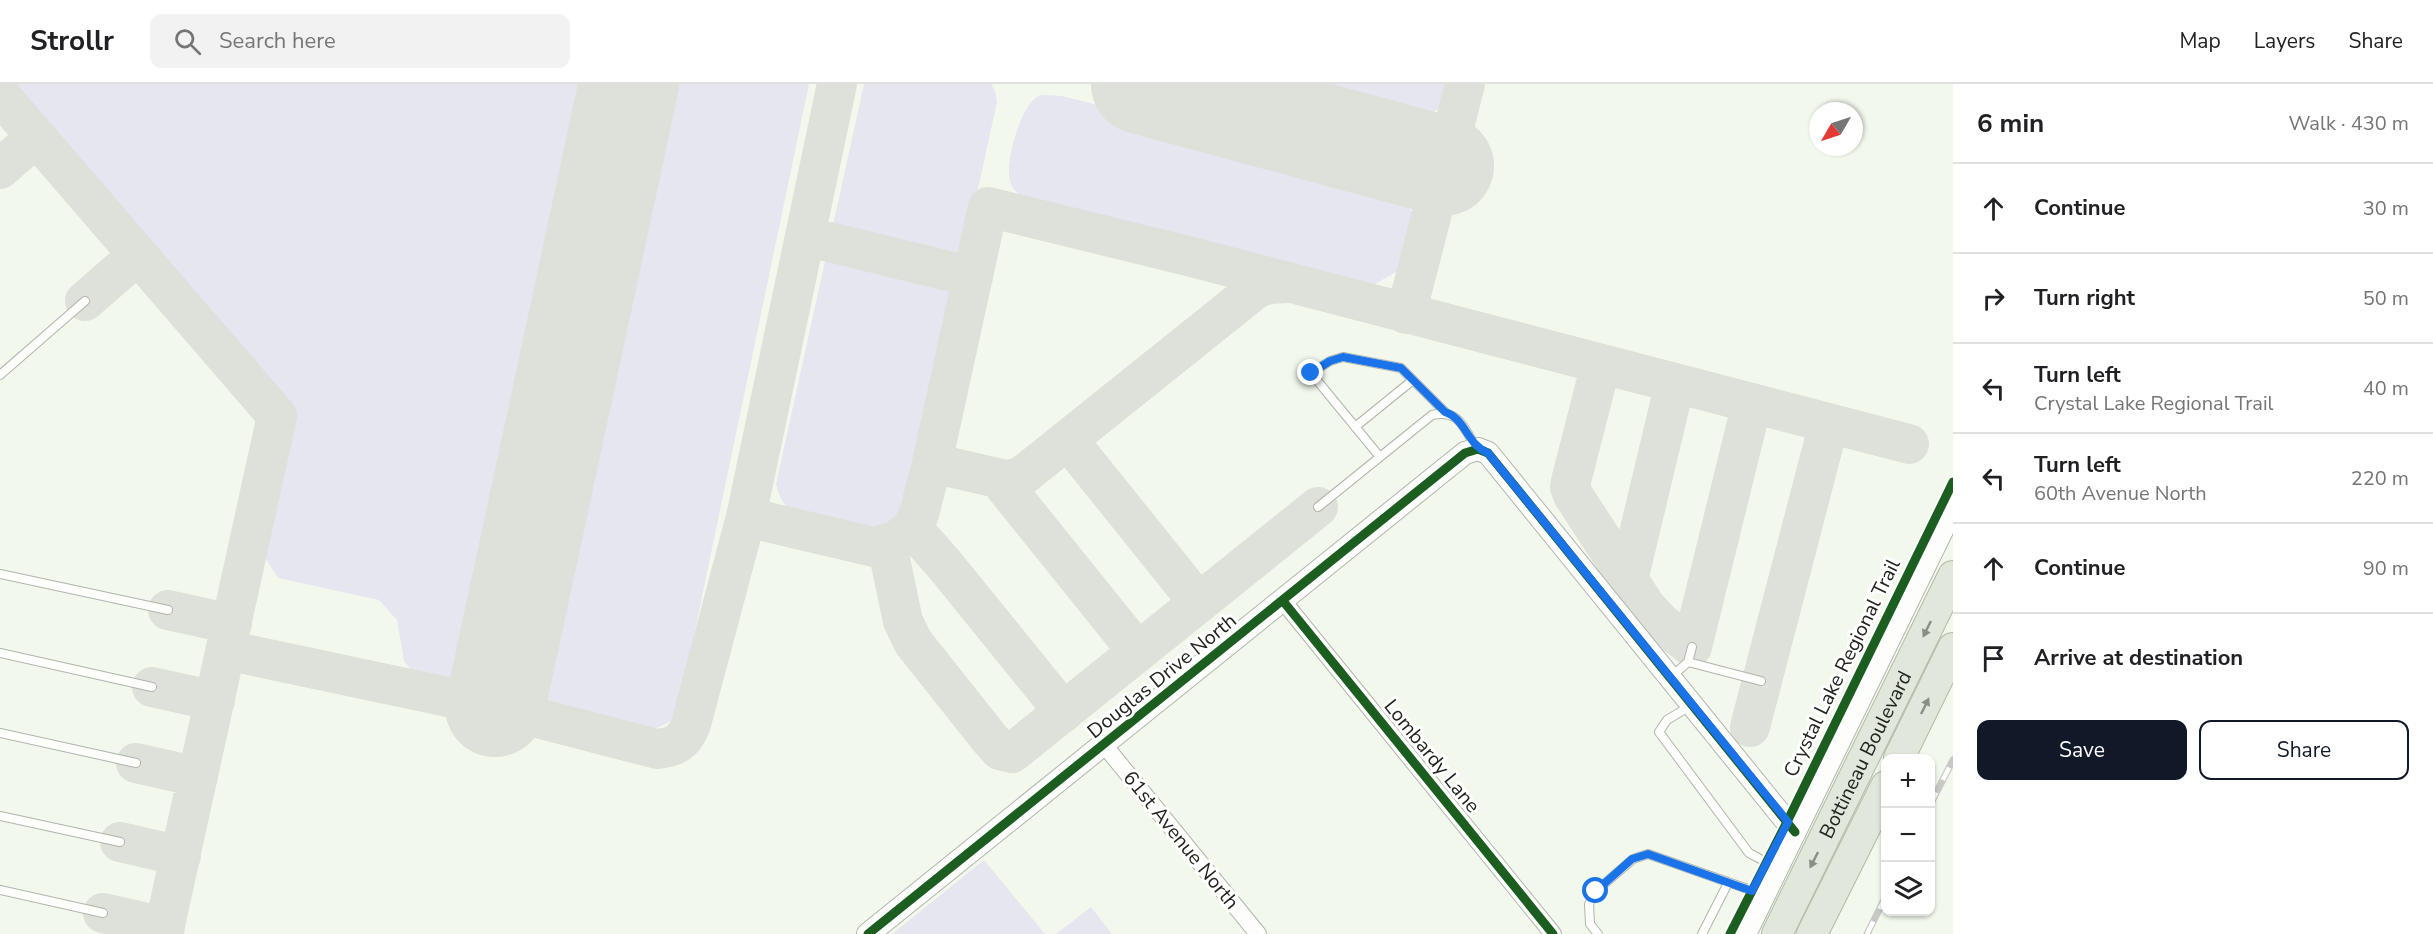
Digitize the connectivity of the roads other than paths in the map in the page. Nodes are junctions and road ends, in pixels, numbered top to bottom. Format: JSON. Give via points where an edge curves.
{"nodes":[{"id":1,"x":85,"y":301,"type":"dead end"},
{"id":2,"x":0,"y":375,"type":"edge"},
{"id":3,"x":1413,"y":380,"type":"junction"},
{"id":4,"x":1445,"y":412,"type":"junction"},
{"id":5,"x":1355,"y":427,"type":"junction"},
{"id":6,"x":1478,"y":449,"type":"junction"},
{"id":7,"x":1380,"y":457,"type":"junction"},
{"id":8,"x":1318,"y":507,"type":"dead end"},
{"id":9,"x":1953,"y":508,"type":"edge"},
{"id":10,"x":0,"y":574,"type":"edge"},
{"id":11,"x":1953,"y":576,"type":"edge"},
{"id":12,"x":1283,"y":601,"type":"junction"},
{"id":13,"x":168,"y":610,"type":"dead end"},
{"id":14,"x":1692,"y":647,"type":"dead end"},
{"id":15,"x":1953,"y":648,"type":"edge"},
{"id":16,"x":0,"y":653,"type":"edge"},
{"id":17,"x":1688,"y":662,"type":"junction"},
{"id":18,"x":1671,"y":677,"type":"junction"},
{"id":19,"x":1761,"y":681,"type":"dead end"},
{"id":20,"x":152,"y":687,"type":"dead end"},
{"id":21,"x":1693,"y":704,"type":"junction"},
{"id":22,"x":0,"y":733,"type":"edge"},
{"id":23,"x":1105,"y":746,"type":"junction"},
{"id":24,"x":1901,"y":754,"type":"edge"},
{"id":25,"x":136,"y":763,"type":"dead end"},
{"id":26,"x":1881,"y":796,"type":"edge"},
{"id":27,"x":0,"y":816,"type":"edge"},
{"id":28,"x":1795,"y":832,"type":"junction"},
{"id":29,"x":120,"y":843,"type":"dead end"},
{"id":30,"x":1777,"y":868,"type":"junction"},
{"id":31,"x":1728,"y":883,"type":"junction"},
{"id":32,"x":0,"y":890,"type":"edge"},
{"id":33,"x":1764,"y":895,"type":"junction"},
{"id":34,"x":103,"y":913,"type":"dead end"},
{"id":35,"x":868,"y":934,"type":"edge"},
{"id":36,"x":1258,"y":934,"type":"edge"},
{"id":37,"x":1553,"y":934,"type":"edge"},
{"id":38,"x":1598,"y":934,"type":"edge"},
{"id":39,"x":1702,"y":934,"type":"edge"},
{"id":40,"x":1745,"y":934,"type":"edge"},
{"id":41,"x":1777,"y":934,"type":"edge"},
{"id":42,"x":1812,"y":934,"type":"edge"}],
"edges":[{"from":1,"to":2,"type":"lane"},
{"from":3,"to":4,"type":"lane"},
{"from":3,"to":5,"type":"lane"},
{"from":3,"to":5,"type":"lane","via":[[1401,368],[1343,357],[1317,368],[1311,373]]},
{"from":4,"to":6,"type":"lane","via":[[1454,415]]},
{"from":4,"to":7,"type":"lane","via":[[1432,415]]},
{"from":5,"to":7,"type":"lane"},
{"from":6,"to":12,"type":"street","name":"Douglas Drive North","via":[[1465,453]]},
{"from":6,"to":18,"type":"street","via":[[1488,453]]},
{"from":7,"to":8,"type":"lane"},
{"from":9,"to":28,"type":"street"},
{"from":10,"to":13,"type":"lane"},
{"from":11,"to":41,"type":"highway","name":"Bottineau Boulevard","one_way":true},
{"from":12,"to":23,"type":"street","name":"Douglas Drive North"},
{"from":12,"to":37,"type":"street","name":"Lombardy Lane"},
{"from":14,"to":17,"type":"lane"},
{"from":24,"to":15,"type":"highway","name":"Bottineau Boulevard","one_way":true},
{"from":16,"to":20,"type":"lane"},
{"from":17,"to":18,"type":"lane"},
{"from":17,"to":19,"type":"lane"},
{"from":18,"to":21,"type":"street"},
{"from":21,"to":28,"type":"street"},
{"from":21,"to":30,"type":"lane","via":[[1667,720],[1659,732],[1749,853]]},
{"from":22,"to":25,"type":"lane"},
{"from":23,"to":35,"type":"street","name":"Douglas Drive North"},
{"from":23,"to":36,"type":"street","name":"61st Avenue North"},
{"from":26,"to":42,"type":"highway","name":"Bottineau Boulevard"},
{"from":27,"to":29,"type":"lane"},
{"from":28,"to":30,"type":"street"},
{"from":30,"to":33,"type":"street"},
{"from":31,"to":33,"type":"lane"},
{"from":31,"to":38,"type":"lane","via":[[1648,854],[1632,859],[1596,891],[1589,904],[1590,924]]},
{"from":31,"to":39,"type":"lane"},
{"from":32,"to":34,"type":"lane"},
{"from":33,"to":40,"type":"street"}]}
